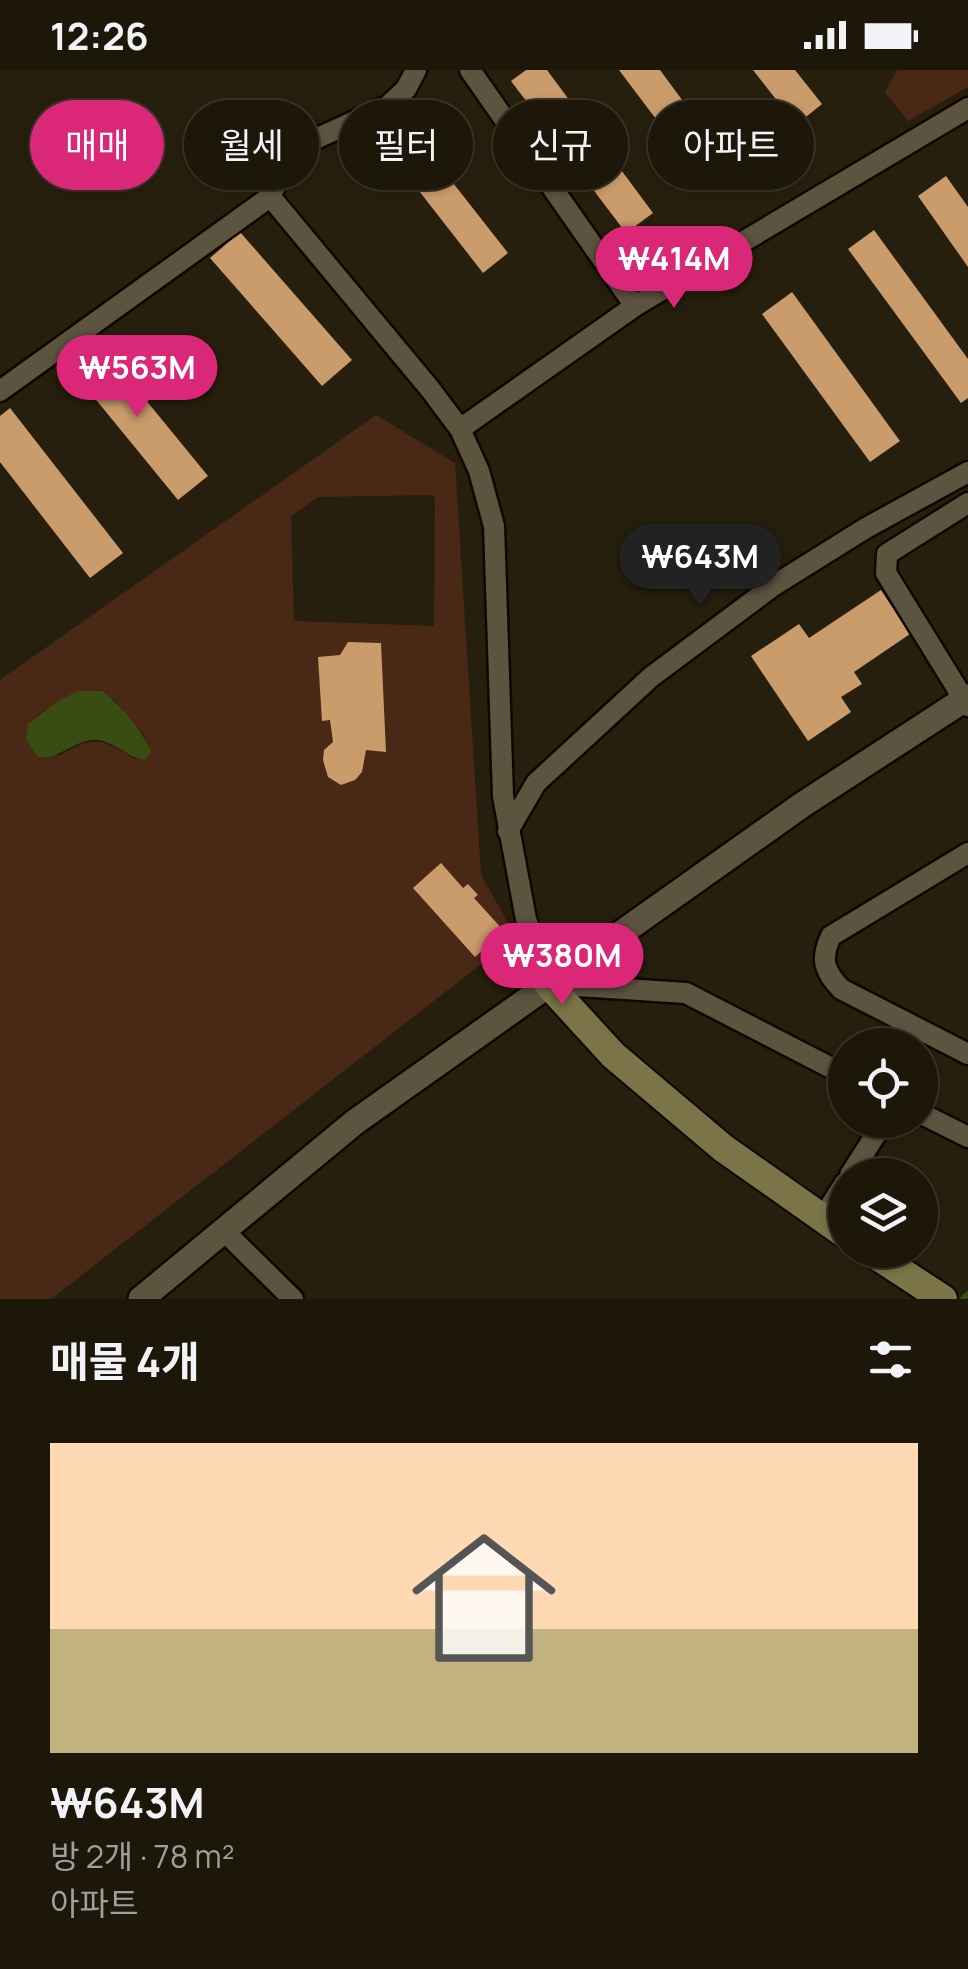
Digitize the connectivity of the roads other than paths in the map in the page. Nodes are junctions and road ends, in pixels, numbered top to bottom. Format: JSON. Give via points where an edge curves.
{"nodes":[{"id":1,"x":416,"y":70,"type":"edge"},
{"id":2,"x":470,"y":70,"type":"edge"},
{"id":3,"x":968,"y":108,"type":"edge"},
{"id":4,"x":270,"y":195,"type":"junction"},
{"id":5,"x":635,"y":306,"type":"junction"},
{"id":6,"x":0,"y":391,"type":"edge"},
{"id":7,"x":460,"y":429,"type":"junction"},
{"id":8,"x":968,"y":472,"type":"edge"},
{"id":9,"x":968,"y":503,"type":"edge"},
{"id":10,"x":967,"y":701,"type":"edge"},
{"id":11,"x":508,"y":831,"type":"junction"},
{"id":12,"x":968,"y":852,"type":"edge"},
{"id":13,"x":548,"y":984,"type":"junction"},
{"id":14,"x":968,"y":1054,"type":"edge"},
{"id":15,"x":828,"y":1066,"type":"edge"},
{"id":16,"x":938,"y":1123,"type":"edge"},
{"id":17,"x":968,"y":1137,"type":"edge"},
{"id":18,"x":828,"y":1223,"type":"edge"},
{"id":19,"x":224,"y":1231,"type":"junction"},
{"id":20,"x":895,"y":1268,"type":"edge"},
{"id":21,"x":142,"y":1299,"type":"edge"},
{"id":22,"x":293,"y":1299,"type":"edge"},
{"id":23,"x":943,"y":1299,"type":"edge"}],
"edges":[{"from":1,"to":4,"type":"street","via":[[388,106],[302,145]]},
{"from":2,"to":5,"type":"street"},
{"from":3,"to":5,"type":"street"},
{"from":4,"to":6,"type":"street"},
{"from":4,"to":7,"type":"street"},
{"from":5,"to":7,"type":"street"},
{"from":7,"to":11,"type":"street","via":[[494,526]]},
{"from":8,"to":11,"type":"street","via":[[772,586],[651,677],[536,783]]},
{"from":9,"to":10,"type":"street","via":[[887,554],[886,573]]},
{"from":10,"to":13,"type":"street","via":[[788,815]]},
{"from":11,"to":13,"type":"street"},
{"from":12,"to":14,"type":"street","via":[[831,936],[823,953],[826,973],[841,990]]},
{"from":13,"to":15,"type":"street","via":[[686,993]]},
{"from":13,"to":18,"type":"main road","via":[[613,1055],[723,1148]]},
{"from":13,"to":19,"type":"street","via":[[355,1122]]},
{"from":16,"to":17,"type":"street"},
{"from":19,"to":21,"type":"street"},
{"from":19,"to":22,"type":"street"},
{"from":20,"to":23,"type":"main road"}]}
